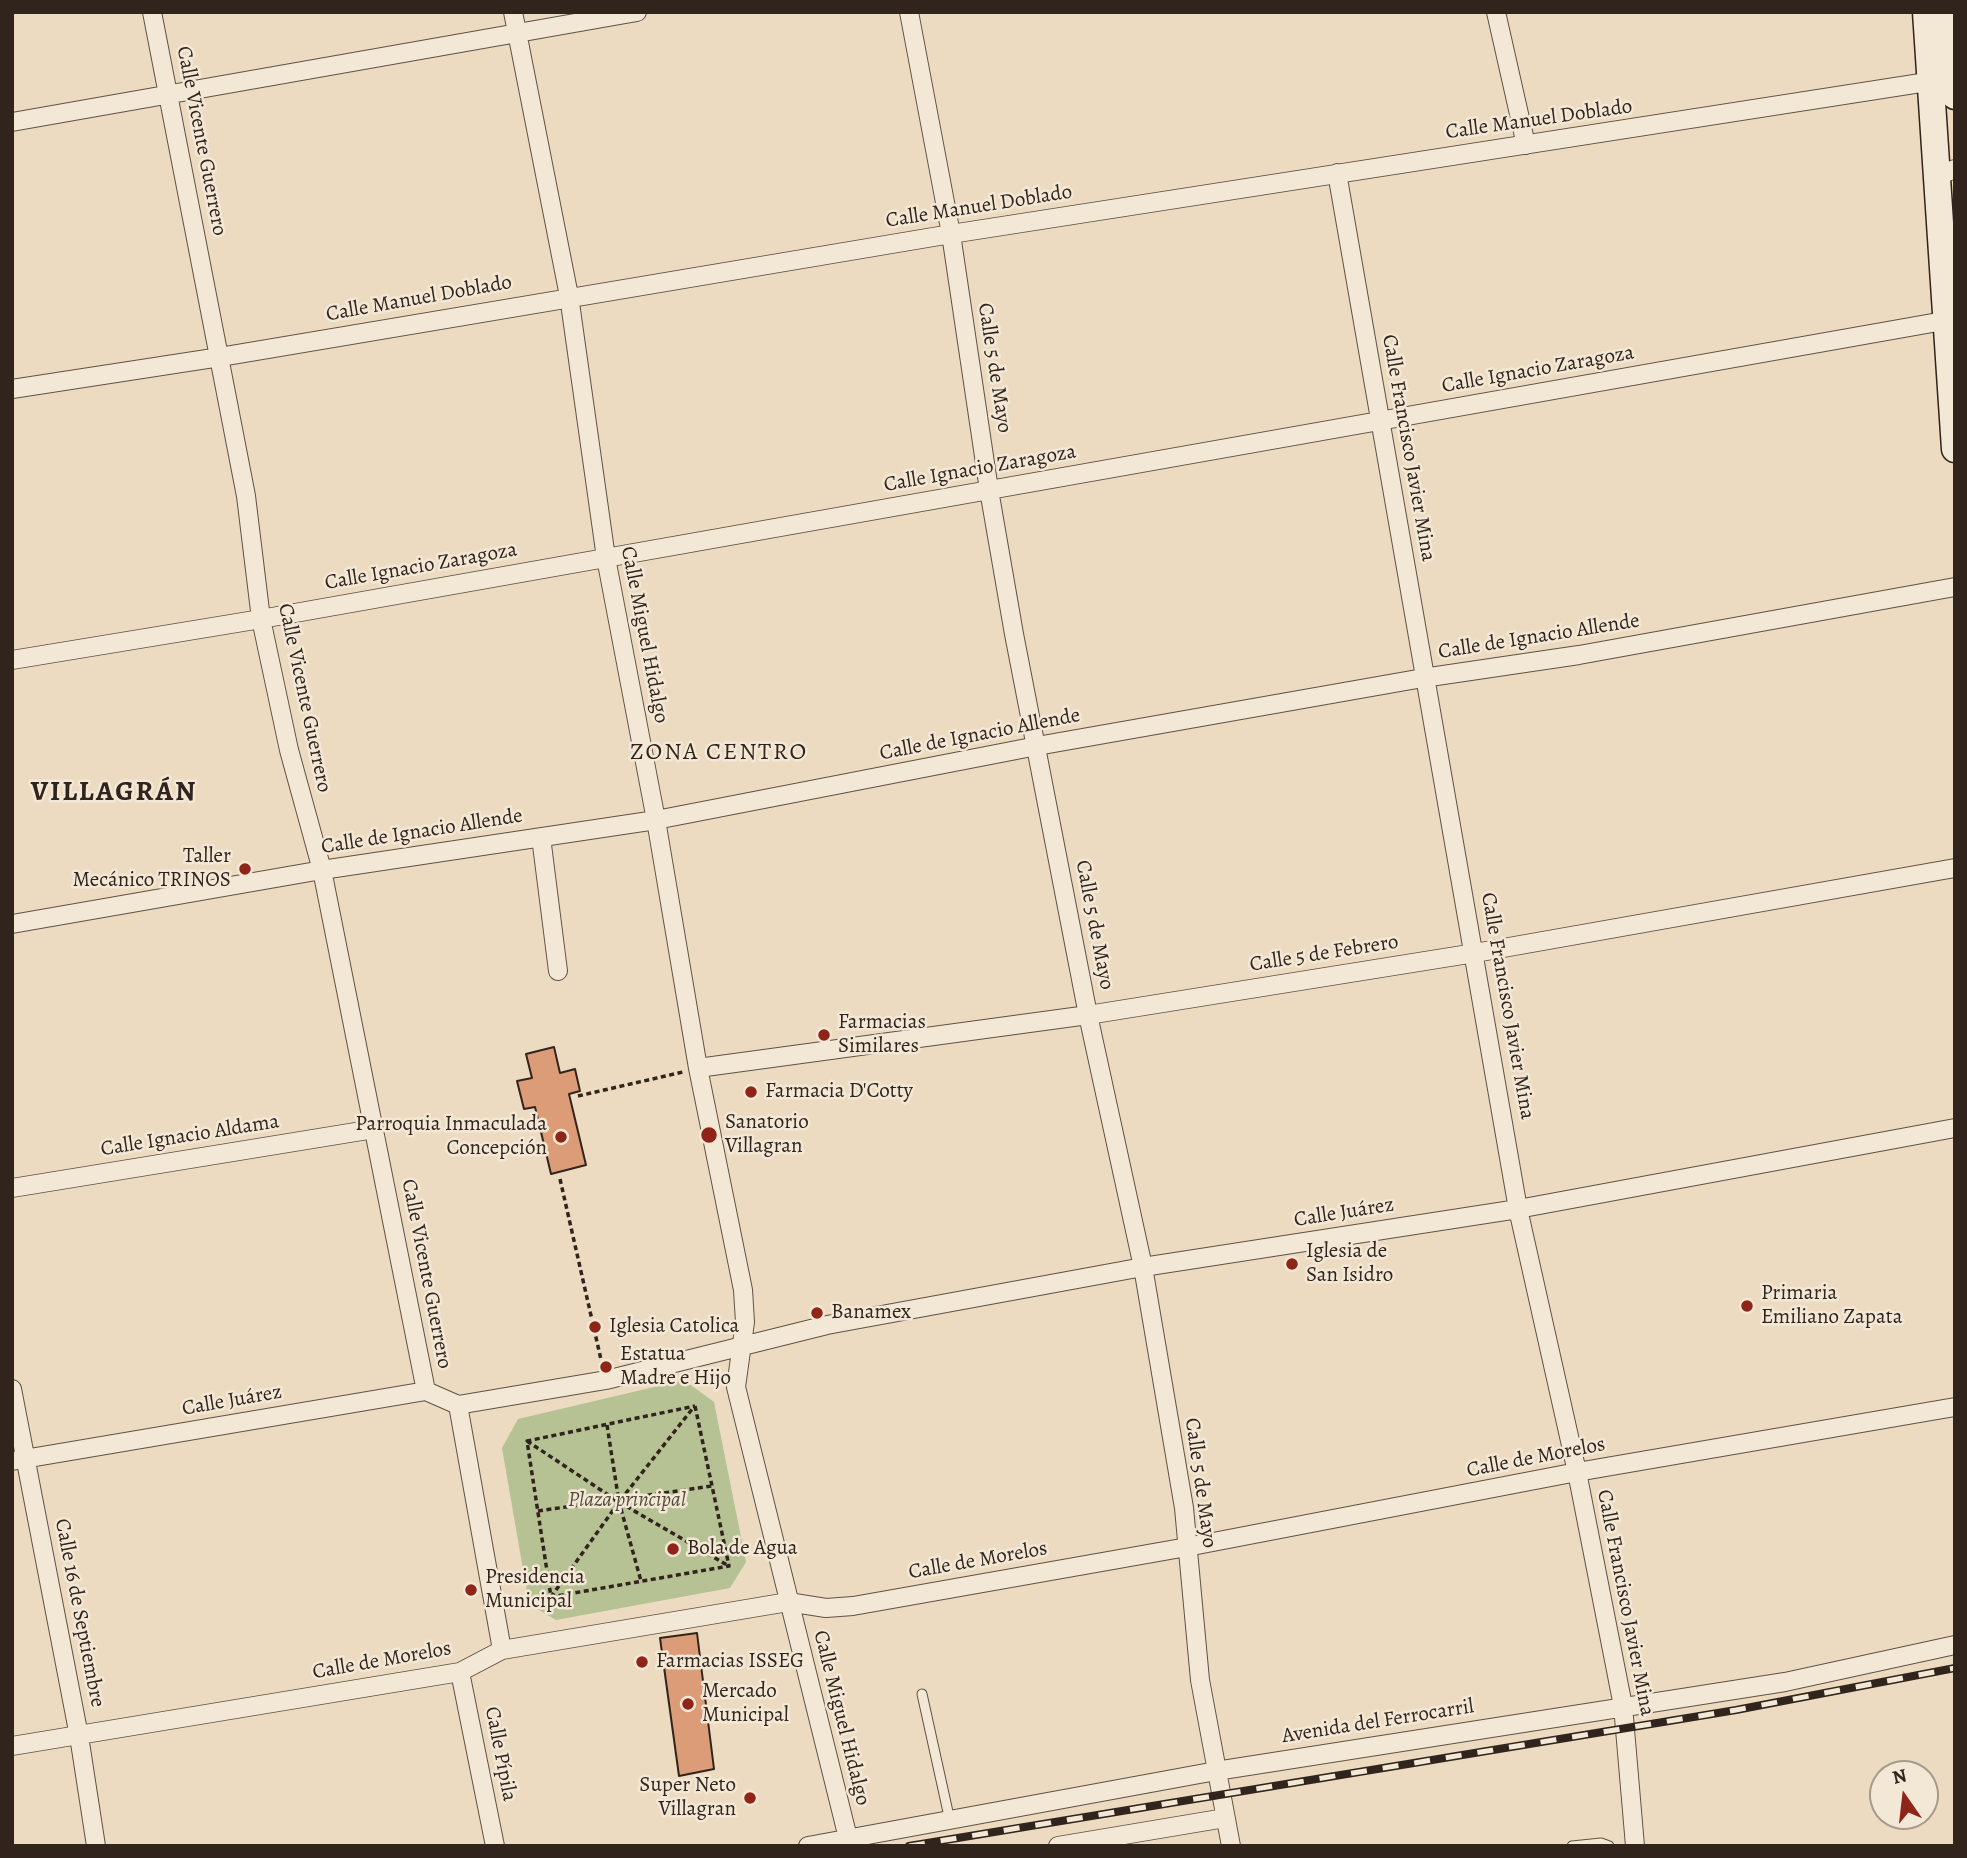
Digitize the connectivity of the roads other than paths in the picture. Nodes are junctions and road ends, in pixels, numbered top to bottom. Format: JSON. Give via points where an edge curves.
{"nodes":[{"id":1,"x":152,"y":12,"type":"edge"},
{"id":2,"x":513,"y":12,"type":"edge"},
{"id":3,"x":637,"y":12,"type":"edge"},
{"id":4,"x":909,"y":12,"type":"edge"},
{"id":5,"x":1496,"y":12,"type":"edge"},
{"id":6,"x":1926,"y":12,"type":"edge"},
{"id":7,"x":1949,"y":12,"type":"edge"},
{"id":8,"x":517,"y":32,"type":"junction"},
{"id":9,"x":1946,"y":85,"type":"edge"},
{"id":10,"x":169,"y":95,"type":"junction"},
{"id":11,"x":12,"y":122,"type":"edge"},
{"id":12,"x":1526,"y":145,"type":"junction"},
{"id":13,"x":1337,"y":173,"type":"junction"},
{"id":14,"x":1946,"y":173,"type":"edge"},
{"id":15,"x":951,"y":234,"type":"junction"},
{"id":16,"x":569,"y":296,"type":"junction"},
{"id":17,"x":1950,"y":320,"type":"edge"},
{"id":18,"x":220,"y":357,"type":"junction"},
{"id":19,"x":1952,"y":376,"type":"edge"},
{"id":20,"x":12,"y":389,"type":"edge"},
{"id":21,"x":1381,"y":422,"type":"junction"},
{"id":22,"x":1955,"y":449,"type":"edge"},
{"id":23,"x":989,"y":490,"type":"junction"},
{"id":24,"x":606,"y":558,"type":"junction"},
{"id":25,"x":1955,"y":587,"type":"edge"},
{"id":26,"x":261,"y":619,"type":"junction"},
{"id":27,"x":12,"y":660,"type":"edge"},
{"id":28,"x":1423,"y":678,"type":"junction"},
{"id":29,"x":1037,"y":746,"type":"junction"},
{"id":30,"x":656,"y":820,"type":"junction"},
{"id":31,"x":541,"y":837,"type":"junction"},
{"id":32,"x":1955,"y":868,"type":"edge"},
{"id":33,"x":322,"y":870,"type":"junction"},
{"id":34,"x":12,"y":924,"type":"edge"},
{"id":35,"x":1475,"y":953,"type":"junction"},
{"id":36,"x":558,"y":971,"type":"dead end"},
{"id":37,"x":1088,"y":1015,"type":"junction"},
{"id":38,"x":698,"y":1068,"type":"junction"},
{"id":39,"x":1955,"y":1128,"type":"edge"},
{"id":40,"x":374,"y":1129,"type":"junction"},
{"id":41,"x":12,"y":1188,"type":"edge"},
{"id":42,"x":1518,"y":1209,"type":"junction"},
{"id":43,"x":1143,"y":1267,"type":"junction"},
{"id":44,"x":742,"y":1347,"type":"junction"},
{"id":45,"x":12,"y":1389,"type":"edge"},
{"id":46,"x":426,"y":1391,"type":"junction"},
{"id":47,"x":458,"y":1405,"type":"junction"},
{"id":48,"x":1955,"y":1407,"type":"edge"},
{"id":49,"x":20,"y":1460,"type":"edge"},
{"id":50,"x":1577,"y":1472,"type":"junction"},
{"id":51,"x":1187,"y":1547,"type":"junction"},
{"id":52,"x":789,"y":1602,"type":"junction"},
{"id":53,"x":1955,"y":1645,"type":"edge"},
{"id":54,"x":502,"y":1650,"type":"junction"},
{"id":55,"x":460,"y":1672,"type":"junction"},
{"id":56,"x":922,"y":1694,"type":"dead end"},
{"id":57,"x":1623,"y":1706,"type":"junction"},
{"id":58,"x":79,"y":1736,"type":"junction"},
{"id":59,"x":12,"y":1746,"type":"edge"},
{"id":60,"x":1216,"y":1771,"type":"junction"},
{"id":61,"x":1225,"y":1818,"type":"junction"},
{"id":62,"x":950,"y":1821,"type":"junction"},
{"id":63,"x":840,"y":1843,"type":"edge"},
{"id":64,"x":96,"y":1846,"type":"edge"},
{"id":65,"x":495,"y":1846,"type":"edge"},
{"id":66,"x":808,"y":1846,"type":"edge"},
{"id":67,"x":1058,"y":1846,"type":"edge"},
{"id":68,"x":1231,"y":1846,"type":"edge"},
{"id":69,"x":1572,"y":1846,"type":"edge"},
{"id":70,"x":1609,"y":1846,"type":"edge"},
{"id":71,"x":1635,"y":1846,"type":"edge"}],
"edges":[{"from":1,"to":10,"type":"street","name":"Calle Vicente Guerrero"},
{"from":2,"to":8,"type":"street","name":"Calle Miguel Hidalgo"},
{"from":3,"to":8,"type":"street"},
{"from":4,"to":15,"type":"street","name":"Calle 5 de Mayo"},
{"from":5,"to":12,"type":"street"},
{"from":6,"to":9,"type":"main road"},
{"from":7,"to":9,"type":"main road"},
{"from":8,"to":10,"type":"street"},
{"from":8,"to":16,"type":"street","name":"Calle Miguel Hidalgo"},
{"from":9,"to":12,"type":"street","name":"Calle Manuel Doblado"},
{"from":9,"to":14,"type":"main road"},
{"from":10,"to":11,"type":"street"},
{"from":10,"to":18,"type":"street","name":"Calle Vicente Guerrero"},
{"from":12,"to":13,"type":"street","name":"Calle Manuel Doblado"},
{"from":13,"to":15,"type":"street","name":"Calle Manuel Doblado"},
{"from":13,"to":21,"type":"street","name":"Calle Francisco Javier Mina"},
{"from":14,"to":17,"type":"main road"},
{"from":15,"to":16,"type":"street","name":"Calle Manuel Doblado"},
{"from":15,"to":23,"type":"street","name":"Calle 5 de Mayo"},
{"from":16,"to":18,"type":"street","name":"Calle Manuel Doblado"},
{"from":16,"to":24,"type":"street","name":"Calle Miguel Hidalgo"},
{"from":17,"to":19,"type":"main road"},
{"from":17,"to":21,"type":"street","name":"Calle Ignacio Zaragoza"},
{"from":18,"to":20,"type":"street","name":"Calle Manuel Doblado"},
{"from":18,"to":26,"type":"street","name":"Calle Vicente Guerrero","via":[[246,496]]},
{"from":19,"to":22,"type":"main road"},
{"from":21,"to":23,"type":"street","name":"Calle Ignacio Zaragoza"},
{"from":21,"to":28,"type":"street","name":"Calle Francisco Javier Mina"},
{"from":23,"to":24,"type":"street","name":"Calle Ignacio Zaragoza"},
{"from":23,"to":29,"type":"street","name":"Calle 5 de Mayo"},
{"from":24,"to":26,"type":"street","name":"Calle Ignacio Zaragoza"},
{"from":24,"to":30,"type":"street","name":"Calle Miguel Hidalgo"},
{"from":25,"to":28,"type":"street","name":"Calle de Ignacio Allende","via":[[1579,655]]},
{"from":26,"to":27,"type":"street","name":"Calle Ignacio Zaragoza"},
{"from":26,"to":33,"type":"street","name":"Calle Vicente Guerrero","via":[[289,750]]},
{"from":28,"to":29,"type":"street","name":"Calle de Ignacio Allende"},
{"from":28,"to":35,"type":"street","name":"Calle Francisco Javier Mina"},
{"from":29,"to":30,"type":"street","name":"Calle de Ignacio Allende"},
{"from":29,"to":37,"type":"street","name":"Calle 5 de Mayo"},
{"from":30,"to":31,"type":"street","name":"Calle de Ignacio Allende"},
{"from":30,"to":38,"type":"street","name":"Calle Miguel Hidalgo"},
{"from":31,"to":33,"type":"street","name":"Calle de Ignacio Allende"},
{"from":31,"to":36,"type":"street"},
{"from":32,"to":35,"type":"street","name":"Calle 5 de Febrero"},
{"from":33,"to":34,"type":"street","name":"Calle de Ignacio Allende"},
{"from":33,"to":40,"type":"street","name":"Calle Vicente Guerrero"},
{"from":35,"to":37,"type":"street","name":"Calle 5 de Febrero"},
{"from":35,"to":42,"type":"street","name":"Calle Francisco Javier Mina"},
{"from":37,"to":38,"type":"street","name":"Calle 5 de Febrero"},
{"from":37,"to":43,"type":"street","name":"Calle 5 de Mayo"},
{"from":38,"to":44,"type":"street","name":"Calle Miguel Hidalgo","via":[[743,1290],[746,1322]]},
{"from":39,"to":42,"type":"street","name":"Calle Juárez"},
{"from":40,"to":41,"type":"street","name":"Calle Ignacio Aldama"},
{"from":40,"to":46,"type":"street","name":"Calle Vicente Guerrero"},
{"from":42,"to":43,"type":"street","name":"Calle Juárez"},
{"from":42,"to":50,"type":"street","name":"Calle Francisco Javier Mina"},
{"from":43,"to":44,"type":"street","name":"Calle Juárez","via":[[827,1325]]},
{"from":43,"to":51,"type":"street","name":"Calle 5 de Mayo"},
{"from":44,"to":47,"type":"street","name":"Calle Juárez","via":[[606,1380]]},
{"from":44,"to":52,"type":"street","name":"Calle Miguel Hidalgo","via":[[736,1387]]},
{"from":45,"to":49,"type":"street","name":"Calle 16 de Septiembre"},
{"from":46,"to":47,"type":"street"},
{"from":46,"to":49,"type":"street","name":"Calle Juárez"},
{"from":47,"to":54,"type":"street"},
{"from":48,"to":50,"type":"street","name":"Calle de Morelos"},
{"from":49,"to":58,"type":"street","name":"Calle 16 de Septiembre"},
{"from":50,"to":51,"type":"street","name":"Calle de Morelos"},
{"from":50,"to":57,"type":"street","name":"Calle Francisco Javier Mina"},
{"from":51,"to":52,"type":"street","name":"Calle de Morelos","via":[[853,1606],[826,1608]]},
{"from":51,"to":60,"type":"street","name":"Calle 5 de Mayo","via":[[1200,1680]]},
{"from":52,"to":54,"type":"street","name":"Calle de Morelos"},
{"from":52,"to":63,"type":"street","name":"Calle Miguel Hidalgo"},
{"from":53,"to":57,"type":"street","name":"Avenida del Ferrocarril","via":[[1785,1682]]},
{"from":54,"to":55,"type":"street","name":"Calle de Morelos"},
{"from":55,"to":58,"type":"street","name":"Calle de Morelos"},
{"from":55,"to":65,"type":"street","name":"Calle Pípila"},
{"from":56,"to":62,"type":"lane"},
{"from":57,"to":60,"type":"street","name":"Avenida del Ferrocarril"},
{"from":57,"to":71,"type":"street","name":"Calle Francisco Javier Mina"},
{"from":58,"to":59,"type":"street","name":"Calle de Morelos"},
{"from":58,"to":64,"type":"street","name":"Calle 16 de Septiembre"},
{"from":60,"to":61,"type":"street","name":"Calle 5 de Mayo"},
{"from":60,"to":62,"type":"street","name":"Avenida del Ferrocarril"},
{"from":61,"to":67,"type":"street"},
{"from":61,"to":68,"type":"street","name":"Calle 5 de Mayo"},
{"from":62,"to":63,"type":"street","name":"Avenida del Ferrocarril"},
{"from":63,"to":66,"type":"street","name":"Avenida del Ferrocarril"},
{"from":69,"to":70,"type":"lane"}]}
